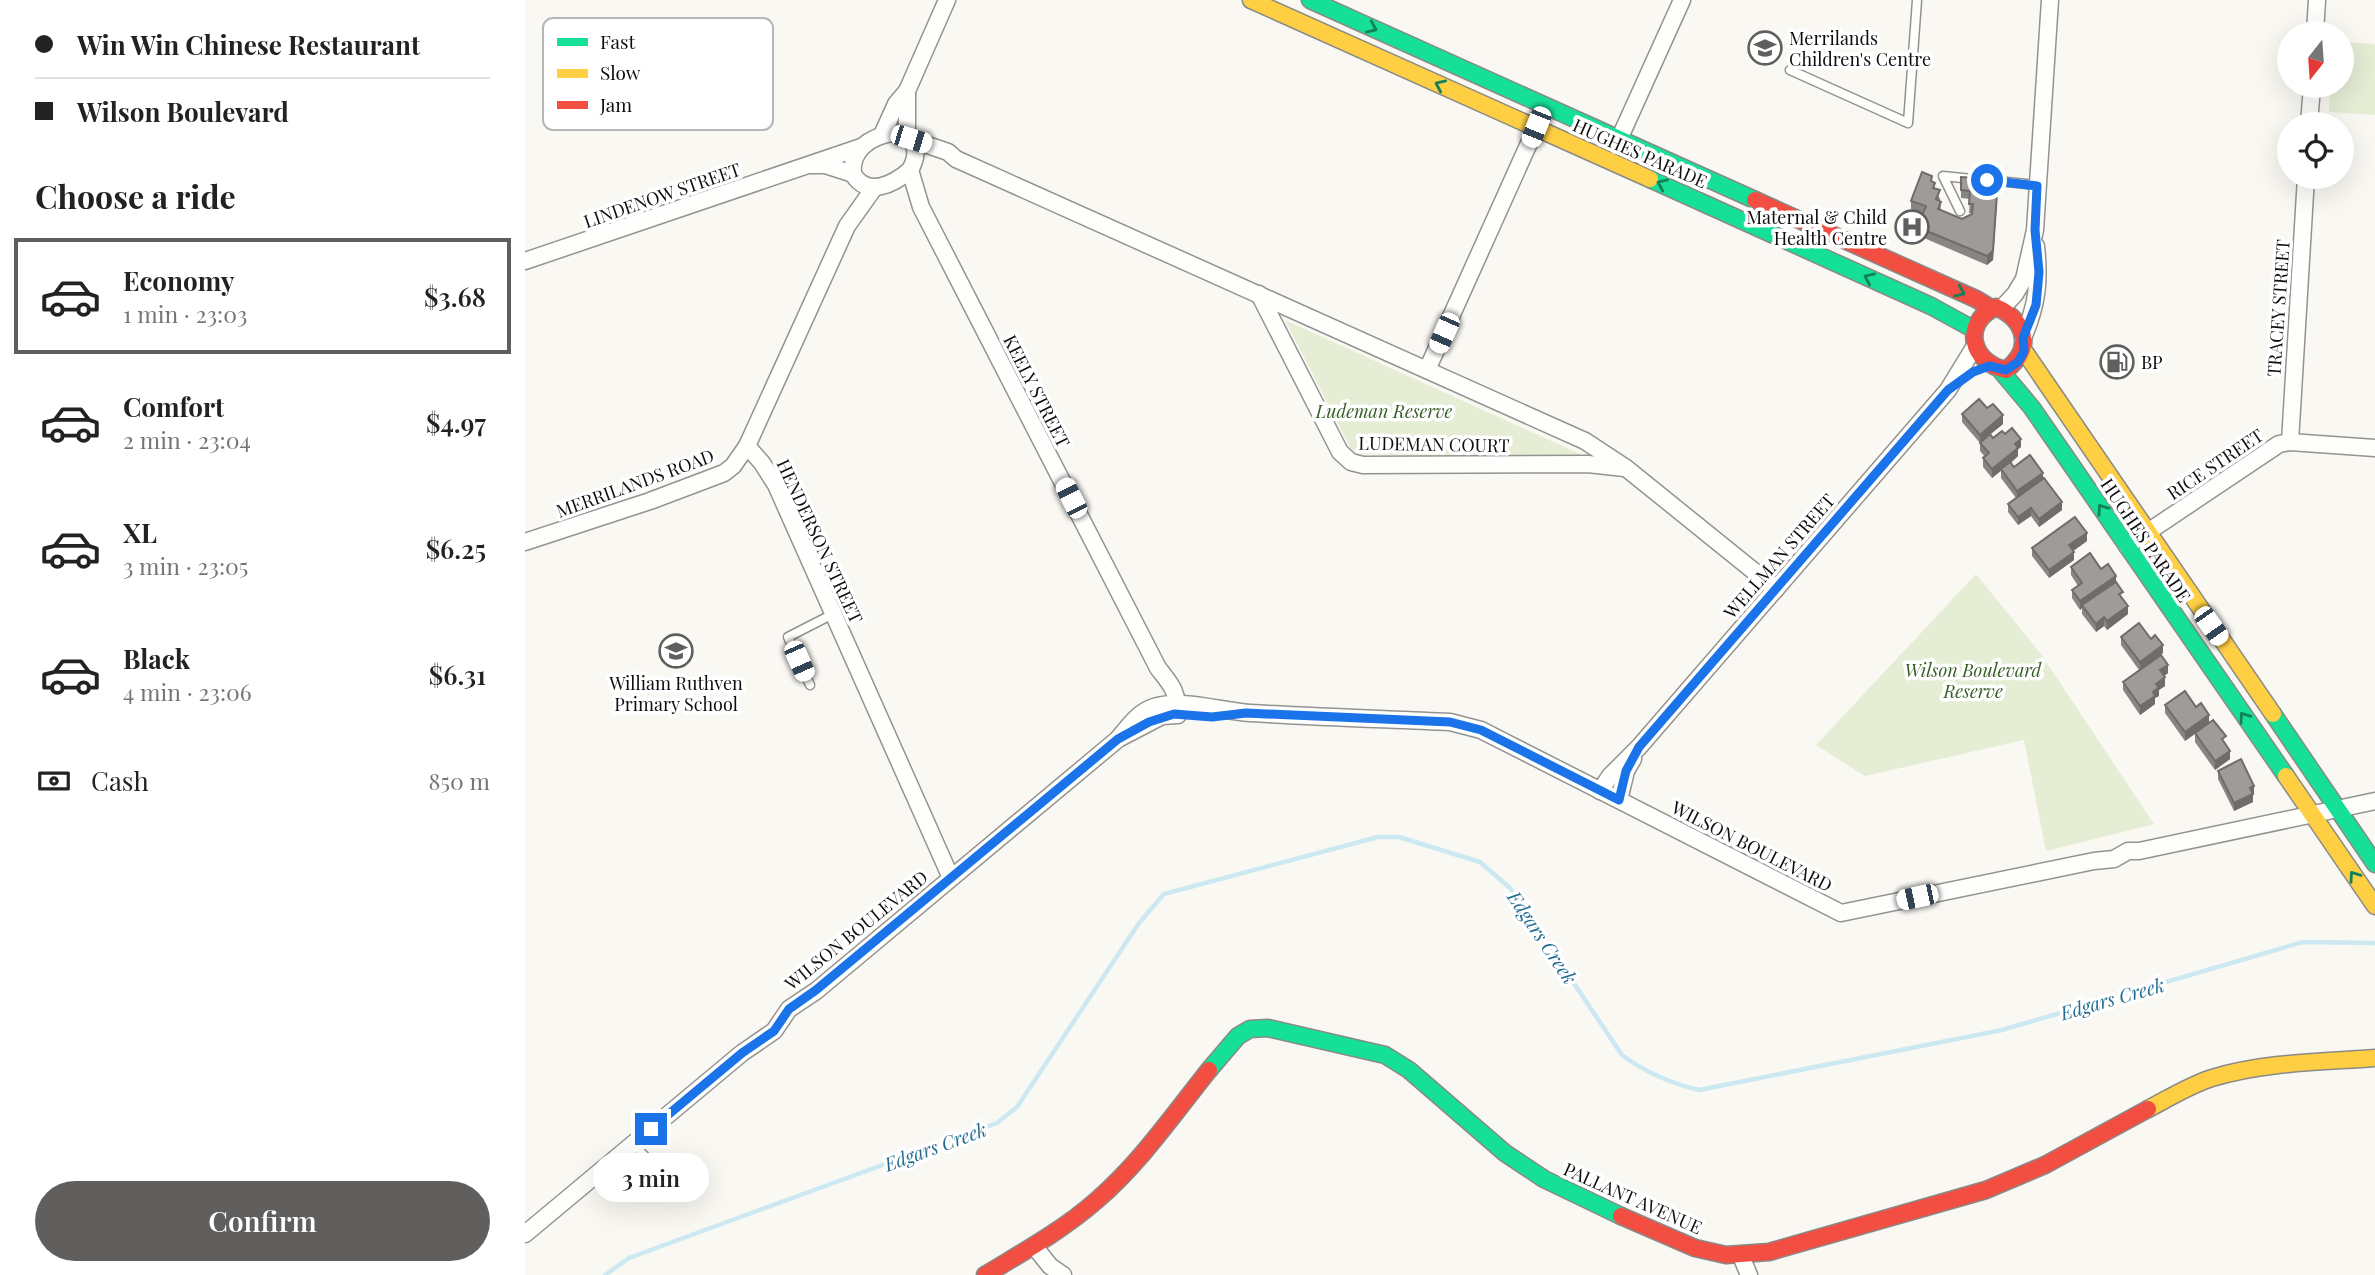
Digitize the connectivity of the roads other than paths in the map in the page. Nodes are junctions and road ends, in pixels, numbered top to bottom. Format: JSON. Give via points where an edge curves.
{"nodes":[{"id":1,"x":947,"y":0,"type":"edge"},
{"id":2,"x":1251,"y":0,"type":"edge"},
{"id":3,"x":1310,"y":0,"type":"edge"},
{"id":4,"x":1682,"y":0,"type":"edge"},
{"id":5,"x":1917,"y":0,"type":"edge"},
{"id":6,"x":2050,"y":0,"type":"edge"},
{"id":7,"x":2317,"y":0,"type":"edge"},
{"id":8,"x":2316,"y":21,"type":"edge"},
{"id":9,"x":1790,"y":70,"type":"dead end"},
{"id":10,"x":907,"y":91,"type":"junction"},
{"id":11,"x":1545,"y":106,"type":"junction"},
{"id":12,"x":1536,"y":127,"type":"junction"},
{"id":13,"x":882,"y":135,"type":"junction"},
{"id":14,"x":909,"y":137,"type":"junction"},
{"id":15,"x":1619,"y":139,"type":"junction"},
{"id":16,"x":861,"y":147,"type":"junction"},
{"id":17,"x":956,"y":159,"type":"junction"},
{"id":18,"x":1609,"y":161,"type":"junction"},
{"id":19,"x":811,"y":165,"type":"junction"},
{"id":20,"x":912,"y":167,"type":"junction"},
{"id":21,"x":853,"y":175,"type":"junction"},
{"id":22,"x":881,"y":186,"type":"junction"},
{"id":23,"x":2037,"y":186,"type":"junction"},
{"id":24,"x":2305,"y":189,"type":"edge"},
{"id":25,"x":921,"y":207,"type":"junction"},
{"id":26,"x":1960,"y":211,"type":"dead end"},
{"id":27,"x":847,"y":226,"type":"junction"},
{"id":28,"x":2035,"y":230,"type":"junction"},
{"id":29,"x":525,"y":261,"type":"edge"},
{"id":30,"x":1259,"y":294,"type":"junction"},
{"id":31,"x":1996,"y":309,"type":"junction"},
{"id":32,"x":1973,"y":329,"type":"junction"},
{"id":33,"x":2023,"y":345,"type":"junction"},
{"id":34,"x":1975,"y":346,"type":"junction"},
{"id":35,"x":1995,"y":368,"type":"junction"},
{"id":36,"x":1427,"y":370,"type":"junction"},
{"id":37,"x":1948,"y":390,"type":"junction"},
{"id":38,"x":2290,"y":442,"type":"junction"},
{"id":39,"x":747,"y":446,"type":"junction"},
{"id":40,"x":2375,"y":448,"type":"edge"},
{"id":41,"x":1626,"y":468,"type":"junction"},
{"id":42,"x":2147,"y":532,"type":"junction"},
{"id":43,"x":525,"y":542,"type":"edge"},
{"id":44,"x":2127,"y":545,"type":"junction"},
{"id":45,"x":1776,"y":589,"type":"junction"},
{"id":46,"x":834,"y":614,"type":"junction"},
{"id":47,"x":810,"y":685,"type":"dead end"},
{"id":48,"x":1173,"y":708,"type":"junction"},
{"id":49,"x":1639,"y":747,"type":"junction"},
{"id":50,"x":1600,"y":791,"type":"junction"},
{"id":51,"x":1619,"y":800,"type":"junction"},
{"id":52,"x":2375,"y":801,"type":"edge"},
{"id":53,"x":2338,"y":810,"type":"junction"},
{"id":54,"x":2312,"y":815,"type":"junction"},
{"id":55,"x":2375,"y":864,"type":"edge"},
{"id":56,"x":951,"y":878,"type":"junction"},
{"id":57,"x":2375,"y":906,"type":"edge"},
{"id":58,"x":2375,"y":1058,"type":"edge"},
{"id":59,"x":633,"y":1144,"type":"junction"},
{"id":60,"x":668,"y":1180,"type":"dead end"},
{"id":61,"x":525,"y":1234,"type":"edge"},
{"id":62,"x":1034,"y":1246,"type":"junction"},
{"id":63,"x":1741,"y":1256,"type":"junction"},
{"id":64,"x":985,"y":1275,"type":"edge"},
{"id":65,"x":1063,"y":1275,"type":"edge"},
{"id":66,"x":1749,"y":1275,"type":"edge"}],
"edges":[{"from":1,"to":10,"type":"street"},
{"from":12,"to":2,"type":"street","name":"HUGHES PARADE","one_way":true},
{"from":3,"to":11,"type":"street","name":"HUGHES PARADE","one_way":true},
{"from":4,"to":15,"type":"street"},
{"from":5,"to":9,"type":"lane","via":[[1908,122]]},
{"from":6,"to":23,"type":"street"},
{"from":7,"to":8,"type":"street"},
{"from":10,"to":13,"type":"street"},
{"from":10,"to":14,"type":"street"},
{"from":11,"to":12,"type":"street"},
{"from":11,"to":15,"type":"street","name":"HUGHES PARADE"},
{"from":12,"to":18,"type":"street","name":"HUGHES PARADE"},
{"from":12,"to":36,"type":"street"},
{"from":13,"to":14,"type":"street"},
{"from":13,"to":16,"type":"street"},
{"from":14,"to":17,"type":"street","name":"LUDEMAN COURT"},
{"from":14,"to":20,"type":"street","via":[[916,152]]},
{"from":15,"to":18,"type":"street"},
{"from":15,"to":31,"type":"street","name":"HUGHES PARADE","one_way":true},
{"from":16,"to":19,"type":"street","name":"LINDENOW STREET"},
{"from":16,"to":21,"type":"street","via":[[854,155]]},
{"from":17,"to":20,"type":"street","name":"LUDEMAN COURT","via":[[932,157]]},
{"from":17,"to":30,"type":"street","name":"LUDEMAN COURT"},
{"from":32,"to":18,"type":"street","name":"HUGHES PARADE","one_way":true},
{"from":19,"to":21,"type":"street","name":"LINDENOW STREET"},
{"from":19,"to":29,"type":"street","name":"LINDENOW STREET"},
{"from":20,"to":22,"type":"street"},
{"from":20,"to":25,"type":"street","name":"KEELY STREET"},
{"from":21,"to":22,"type":"street","via":[[864,185]]},
{"from":21,"to":27,"type":"street"},
{"from":22,"to":25,"type":"street","name":"KEELY STREET","via":[[905,193]]},
{"from":22,"to":27,"type":"street"},
{"from":23,"to":26,"type":"lane","via":[[1943,176]]},
{"from":23,"to":28,"type":"street"},
{"from":24,"to":38,"type":"street","name":"TRACEY STREET"},
{"from":25,"to":48,"type":"street","name":"KEELY STREET","via":[[1158,668],[1175,691]]},
{"from":27,"to":39,"type":"street"},
{"from":28,"to":31,"type":"street","via":[[2024,279],[2015,294]]},
{"from":28,"to":33,"type":"street","via":[[2038,293]]},
{"from":30,"to":36,"type":"street","name":"LUDEMAN COURT"},
{"from":30,"to":41,"type":"street","name":"LUDEMAN COURT","via":[[1340,452],[1351,462]]},
{"from":31,"to":32,"type":"street"},
{"from":31,"to":33,"type":"street","via":[[2013,318]]},
{"from":32,"to":34,"type":"street"},
{"from":33,"to":35,"type":"street","via":[[2011,368]]},
{"from":33,"to":42,"type":"street","name":"HUGHES PARADE"},
{"from":34,"to":35,"type":"street"},
{"from":34,"to":37,"type":"street","name":"WELLMAN STREET"},
{"from":35,"to":37,"type":"street","name":"WELLMAN STREET","via":[[1973,372]]},
{"from":44,"to":35,"type":"street","name":"HUGHES PARADE","one_way":true,"via":[[2032,408]]},
{"from":36,"to":41,"type":"street","name":"LUDEMAN COURT","via":[[1585,441]]},
{"from":37,"to":45,"type":"street","name":"WELLMAN STREET"},
{"from":38,"to":40,"type":"street","name":"RICE STREET"},
{"from":38,"to":42,"type":"street","name":"RICE STREET","via":[[2270,448]]},
{"from":39,"to":43,"type":"street","name":"MERRILANDS ROAD","via":[[724,473]]},
{"from":39,"to":46,"type":"street","name":"HENDERSON STREET","via":[[776,485]]},
{"from":41,"to":45,"type":"street","name":"LUDEMAN COURT"},
{"from":42,"to":44,"type":"street","name":"RICE STREET"},
{"from":42,"to":53,"type":"street","name":"HUGHES PARADE"},
{"from":54,"to":44,"type":"street","name":"HUGHES PARADE","one_way":true},
{"from":45,"to":49,"type":"street","name":"WELLMAN STREET"},
{"from":46,"to":47,"type":"lane","via":[[788,637]]},
{"from":46,"to":56,"type":"street","name":"HENDERSON STREET"},
{"from":48,"to":50,"type":"street","name":"WILSON BOULEVARD","via":[[1212,717],[1246,713],[1450,722],[1481,730]]},
{"from":48,"to":56,"type":"street","name":"WILSON BOULEVARD","via":[[1118,739]]},
{"from":49,"to":50,"type":"street","name":"WELLMAN STREET"},
{"from":49,"to":51,"type":"street","name":"WELLMAN STREET","via":[[1626,771]]},
{"from":50,"to":51,"type":"street","name":"WILSON BOULEVARD"},
{"from":51,"to":54,"type":"street","name":"WILSON BOULEVARD","via":[[1841,913]]},
{"from":52,"to":53,"type":"street","name":"WILSON BOULEVARD"},
{"from":53,"to":54,"type":"street","name":"WILSON BOULEVARD"},
{"from":53,"to":55,"type":"street","name":"HUGHES PARADE"},
{"from":57,"to":54,"type":"street","name":"HUGHES PARADE","one_way":true},
{"from":56,"to":59,"type":"street","name":"WILSON BOULEVARD","via":[[789,1009],[774,1031]]},
{"from":58,"to":63,"type":"street","name":"PALLANT AVENUE","via":[[2213,1077],[2045,1165],[1986,1190]]},
{"from":59,"to":60,"type":"lane"},
{"from":59,"to":61,"type":"street","name":"WILSON BOULEVARD"},
{"from":62,"to":63,"type":"street","name":"PALLANT AVENUE","via":[[1109,1189],[1238,1036],[1258,1028],[1385,1055],[1544,1179],[1695,1248]]},
{"from":62,"to":64,"type":"street","name":"PALLANT AVENUE"},
{"from":62,"to":65,"type":"street"},
{"from":63,"to":66,"type":"street"}]}
